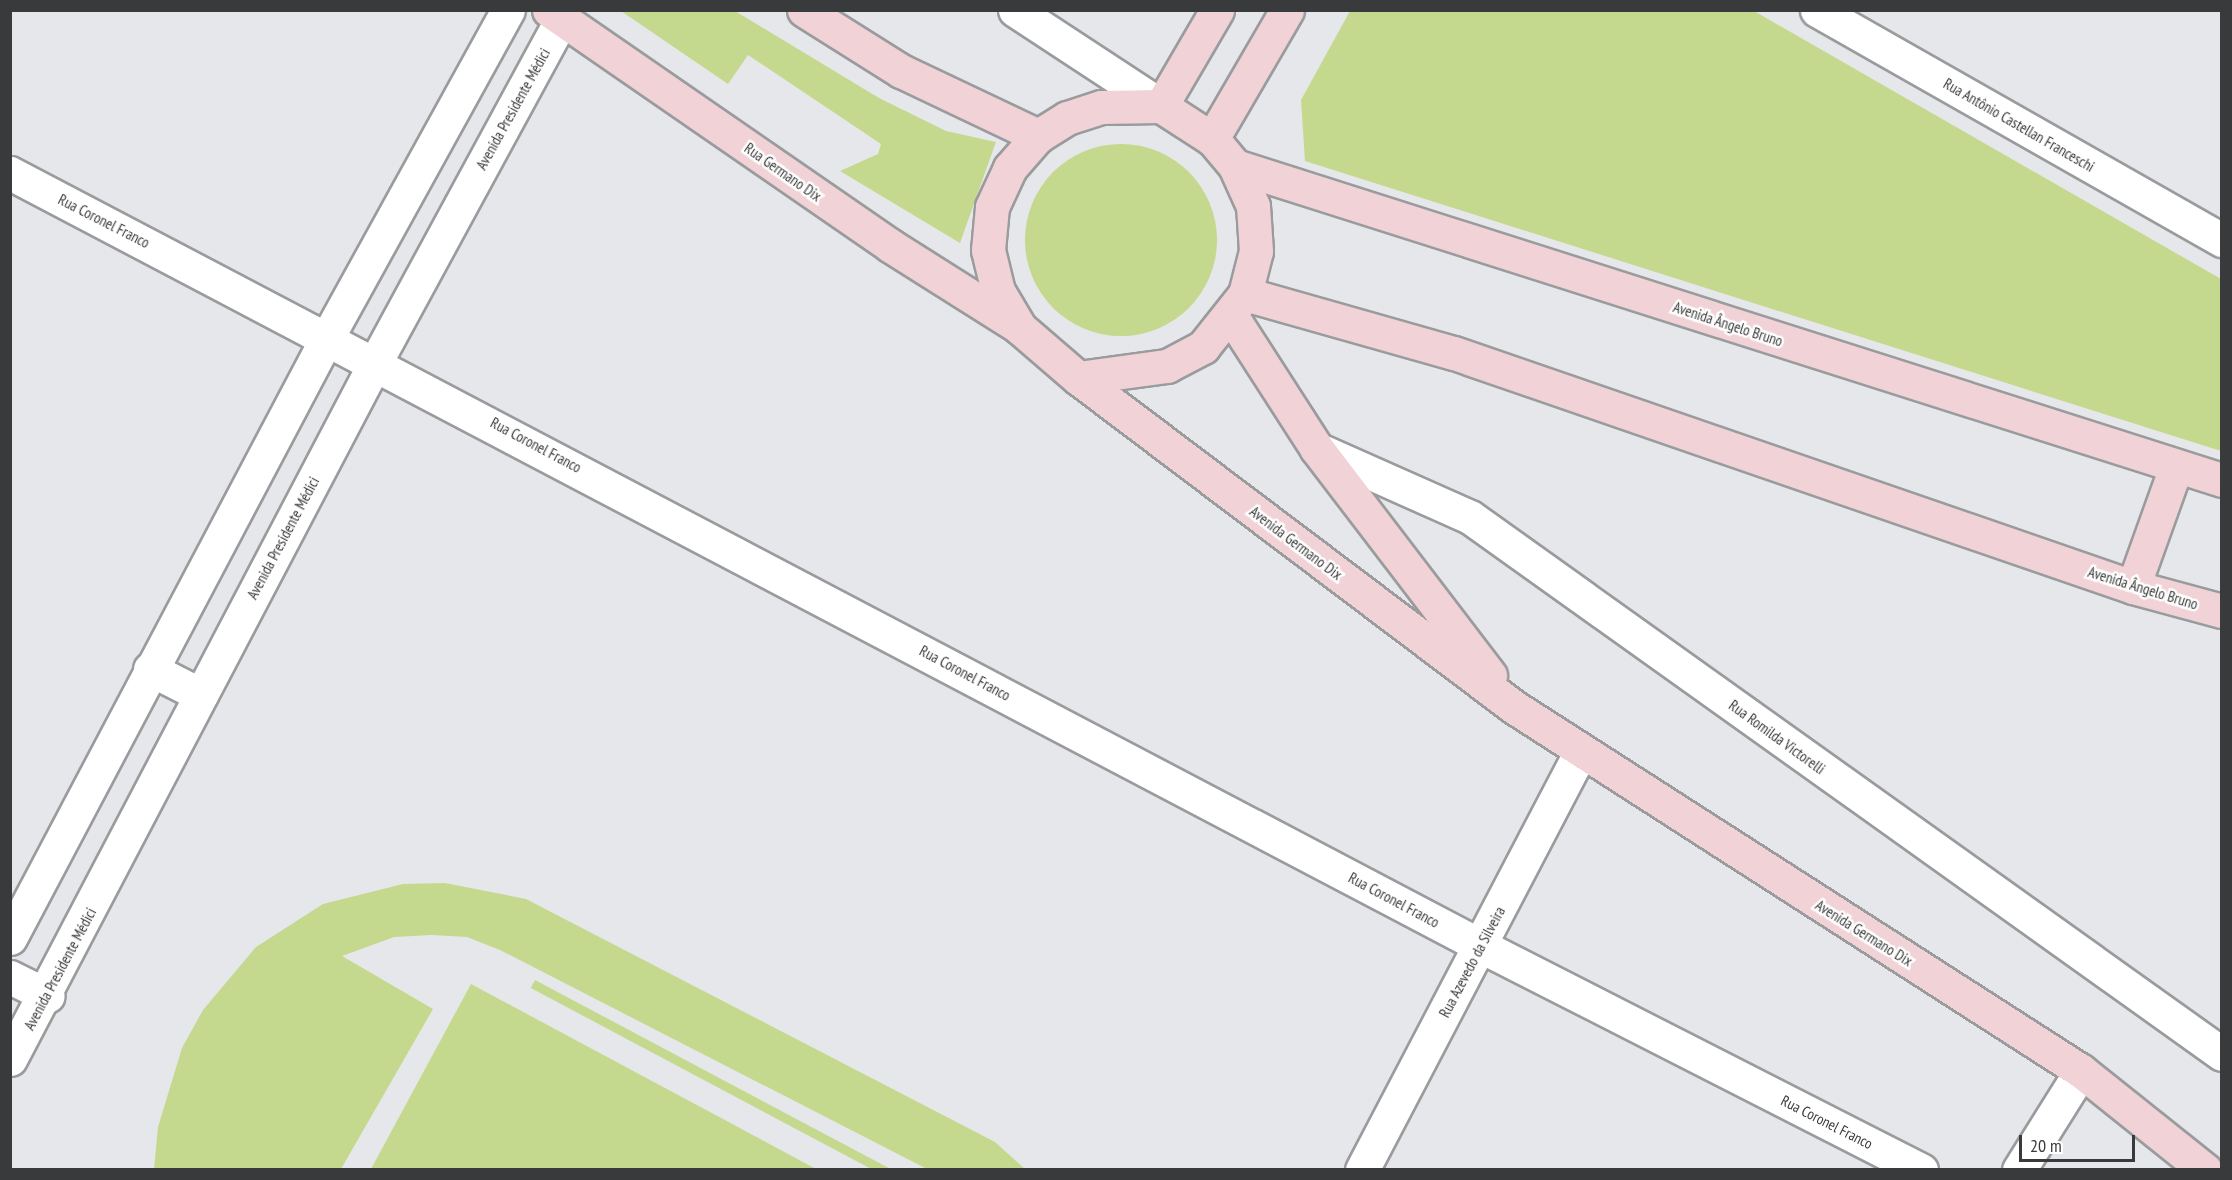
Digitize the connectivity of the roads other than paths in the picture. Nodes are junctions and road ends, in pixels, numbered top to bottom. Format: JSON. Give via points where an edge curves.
{"nodes":[{"id":1,"x":508,"y":10,"type":"edge"},
{"id":2,"x":804,"y":10,"type":"edge"},
{"id":3,"x":1015,"y":10,"type":"edge"},
{"id":4,"x":1217,"y":10,"type":"edge"},
{"id":5,"x":1287,"y":10,"type":"edge"},
{"id":6,"x":1817,"y":10,"type":"edge"},
{"id":7,"x":556,"y":15,"type":"edge"},
{"id":8,"x":1161,"y":106,"type":"junction"},
{"id":9,"x":1038,"y":136,"type":"junction"},
{"id":10,"x":1212,"y":139,"type":"junction"},
{"id":11,"x":1235,"y":166,"type":"junction"},
{"id":12,"x":10,"y":173,"type":"edge"},
{"id":13,"x":2222,"y":240,"type":"edge"},
{"id":14,"x":1238,"y":306,"type":"junction"},
{"id":15,"x":1020,"y":328,"type":"junction"},
{"id":16,"x":328,"y":336,"type":"junction"},
{"id":17,"x":376,"y":361,"type":"junction"},
{"id":18,"x":1078,"y":378,"type":"junction"},
{"id":19,"x":1317,"y":449,"type":"junction"},
{"id":20,"x":2175,"y":467,"type":"junction"},
{"id":21,"x":2222,"y":480,"type":"edge"},
{"id":22,"x":2133,"y":587,"type":"junction"},
{"id":23,"x":2222,"y":611,"type":"edge"},
{"id":24,"x":150,"y":669,"type":"junction"},
{"id":25,"x":201,"y":695,"type":"junction"},
{"id":26,"x":1514,"y":707,"type":"junction"},
{"id":27,"x":1580,"y":753,"type":"junction"},
{"id":28,"x":10,"y":938,"type":"edge"},
{"id":29,"x":1481,"y":946,"type":"junction"},
{"id":30,"x":10,"y":977,"type":"edge"},
{"id":31,"x":48,"y":996,"type":"junction"},
{"id":32,"x":2222,"y":1054,"type":"edge"},
{"id":33,"x":10,"y":1059,"type":"edge"},
{"id":34,"x":2081,"y":1071,"type":"junction"},
{"id":35,"x":1362,"y":1170,"type":"edge"},
{"id":36,"x":1921,"y":1170,"type":"edge"},
{"id":37,"x":2019,"y":1170,"type":"edge"},
{"id":38,"x":2205,"y":1170,"type":"edge"}],
"edges":[{"from":1,"to":16,"type":"street"},
{"from":2,"to":9,"type":"main road","via":[[901,71]]},
{"from":3,"to":8,"type":"street"},
{"from":4,"to":8,"type":"main road"},
{"from":5,"to":10,"type":"main road"},
{"from":6,"to":13,"type":"street","name":"Rua Antônio Castellan Franceschi"},
{"from":7,"to":15,"type":"main road","name":"Rua Germano Dix","via":[[891,246]]},
{"from":7,"to":17,"type":"street","name":"Avenida Presidente Médici"},
{"from":8,"to":9,"type":"main road","via":[[1101,107],[1068,118]]},
{"from":8,"to":10,"type":"main road"},
{"from":9,"to":15,"type":"main road","via":[[1010,168],[992,207],[988,250],[998,291]]},
{"from":10,"to":11,"type":"main road"},
{"from":11,"to":14,"type":"main road","via":[[1253,206],[1256,251]]},
{"from":11,"to":20,"type":"main road","name":"Avenida Ângelo Bruno"},
{"from":12,"to":16,"type":"street","name":"Rua Coronel Franco"},
{"from":14,"to":18,"type":"main road","via":[[1203,347],[1167,366]]},
{"from":14,"to":19,"type":"main road","name":"Avenida Germano Dix"},
{"from":14,"to":22,"type":"main road","name":"Avenida Ângelo Bruno","via":[[1454,353]]},
{"from":15,"to":18,"type":"main road","name":"Avenida Germano Dix"},
{"from":16,"to":17,"type":"street","name":"Rua Coronel Franco"},
{"from":16,"to":24,"type":"street"},
{"from":17,"to":25,"type":"street","name":"Avenida Presidente Médici"},
{"from":17,"to":29,"type":"street","name":"Rua Coronel Franco"},
{"from":18,"to":26,"type":"main road","name":"Avenida Germano Dix"},
{"from":19,"to":26,"type":"main road","name":"Avenida Germano Dix"},
{"from":19,"to":32,"type":"street","name":"Rua Romilda Victorelli","via":[[1470,517]]},
{"from":20,"to":21,"type":"main road","name":"Avenida Ângelo Bruno"},
{"from":20,"to":22,"type":"main road"},
{"from":22,"to":23,"type":"main road","name":"Avenida Ângelo Bruno"},
{"from":24,"to":25,"type":"street"},
{"from":24,"to":28,"type":"street"},
{"from":25,"to":31,"type":"street","name":"Avenida Presidente Médici"},
{"from":26,"to":27,"type":"main road","name":"Avenida Germano Dix"},
{"from":27,"to":29,"type":"street","name":"Rua Azevedo da Silveira"},
{"from":27,"to":34,"type":"main road","name":"Avenida Germano Dix"},
{"from":29,"to":35,"type":"street","name":"Rua Azevedo da Silveira"},
{"from":29,"to":36,"type":"street","name":"Rua Coronel Franco"},
{"from":30,"to":31,"type":"street"},
{"from":31,"to":33,"type":"street","name":"Avenida Presidente Médici"},
{"from":34,"to":37,"type":"street"},
{"from":34,"to":38,"type":"main road","name":"Avenida Germano Dix"}]}
